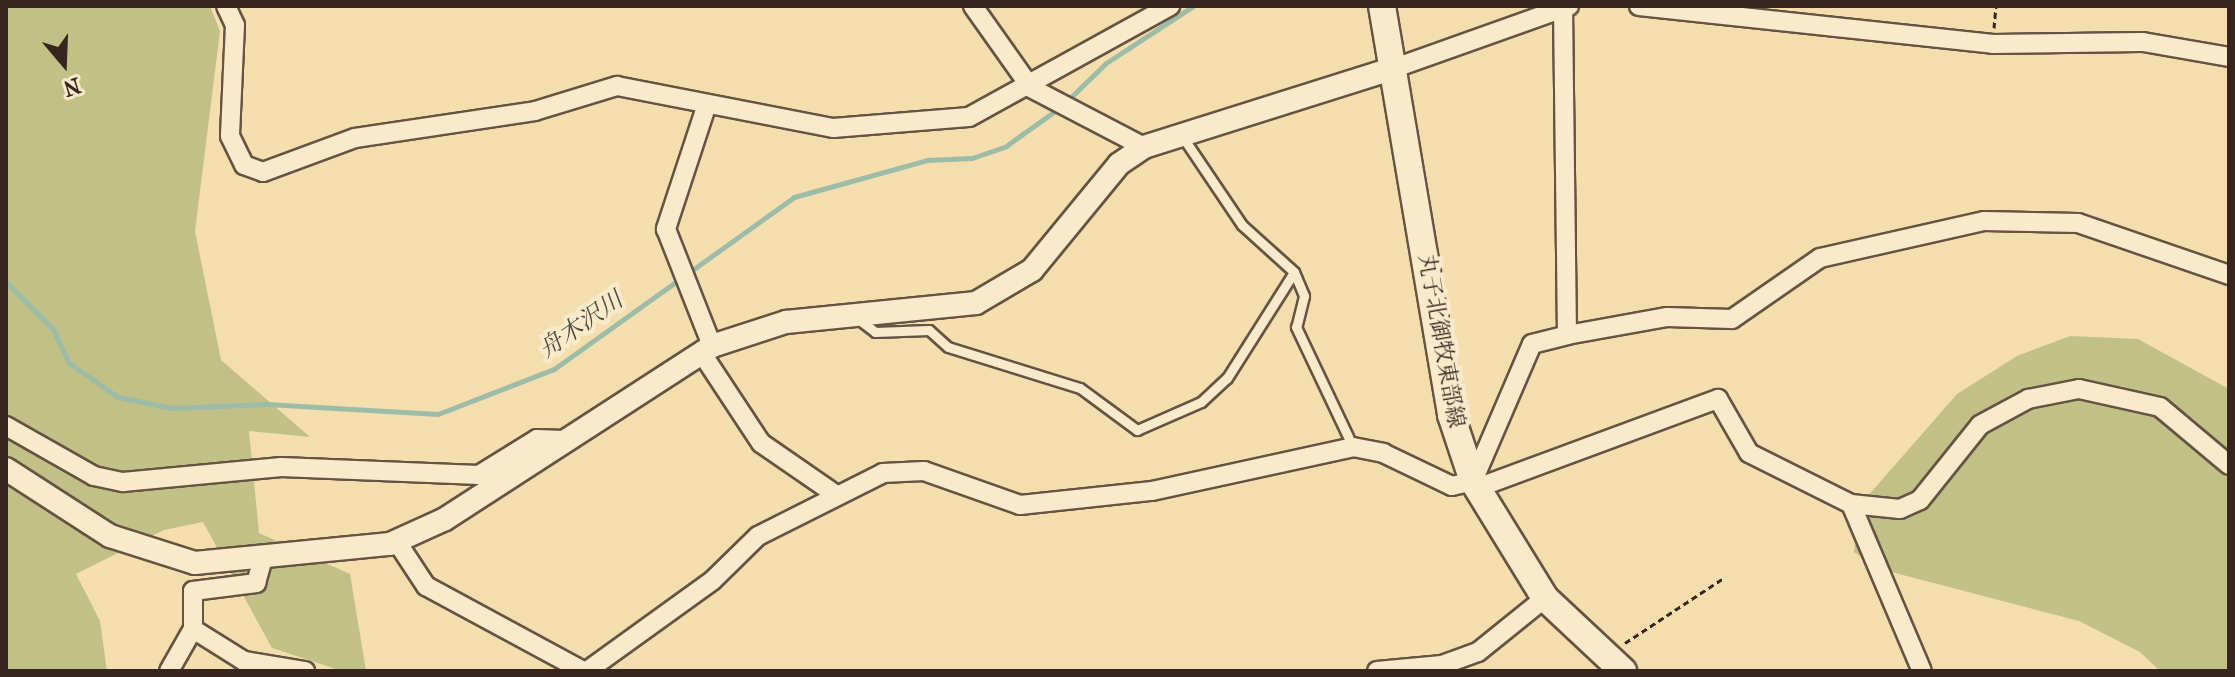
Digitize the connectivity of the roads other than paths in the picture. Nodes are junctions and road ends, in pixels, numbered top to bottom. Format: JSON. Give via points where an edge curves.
{"nodes":[{"id":1,"x":226,"y":6,"type":"edge"},
{"id":2,"x":973,"y":6,"type":"edge"},
{"id":3,"x":1170,"y":6,"type":"edge"},
{"id":4,"x":1382,"y":6,"type":"edge"},
{"id":5,"x":1566,"y":6,"type":"edge"},
{"id":6,"x":1639,"y":6,"type":"edge"},
{"id":7,"x":2229,"y":57,"type":"edge"},
{"id":8,"x":1392,"y":69,"type":"junction"},
{"id":9,"x":1031,"y":88,"type":"junction"},
{"id":10,"x":707,"y":104,"type":"junction"},
{"id":11,"x":1179,"y":132,"type":"junction"},
{"id":12,"x":1144,"y":147,"type":"junction"},
{"id":13,"x":1294,"y":272,"type":"junction"},
{"id":14,"x":2229,"y":275,"type":"edge"},
{"id":15,"x":858,"y":319,"type":"junction"},
{"id":16,"x":1567,"y":335,"type":"junction"},
{"id":17,"x":707,"y":349,"type":"junction"},
{"id":18,"x":6,"y":426,"type":"edge"},
{"id":19,"x":564,"y":440,"type":"junction"},
{"id":20,"x":1353,"y":447,"type":"junction"},
{"id":21,"x":2229,"y":465,"type":"edge"},
{"id":22,"x":6,"y":469,"type":"edge"},
{"id":23,"x":1475,"y":484,"type":"junction"},
{"id":24,"x":835,"y":494,"type":"junction"},
{"id":25,"x":1851,"y":504,"type":"junction"},
{"id":26,"x":397,"y":542,"type":"junction"},
{"id":27,"x":262,"y":562,"type":"junction"},
{"id":28,"x":1545,"y":598,"type":"junction"},
{"id":29,"x":193,"y":629,"type":"junction"},
{"id":30,"x":1615,"y":663,"type":"edge"},
{"id":31,"x":169,"y":671,"type":"edge"},
{"id":32,"x":305,"y":671,"type":"edge"},
{"id":33,"x":585,"y":671,"type":"edge"},
{"id":34,"x":1377,"y":671,"type":"edge"},
{"id":35,"x":1922,"y":671,"type":"edge"}],
"edges":[{"from":1,"to":10,"type":"street","via":[[235,25],[230,136],[244,165],[263,172],[355,138],[535,111],[617,86]]},
{"from":2,"to":9,"type":"street"},
{"from":3,"to":9,"type":"street"},
{"from":4,"to":8,"type":"main road","name":"丸子北御牧東部線"},
{"from":5,"to":8,"type":"street"},
{"from":5,"to":16,"type":"street"},
{"from":6,"to":7,"type":"street","via":[[1993,44],[2143,42]]},
{"from":8,"to":11,"type":"street"},
{"from":8,"to":23,"type":"main road","name":"丸子北御牧東部線","via":[[1451,415]]},
{"from":9,"to":10,"type":"street","via":[[969,117],[880,126],[833,128]]},
{"from":9,"to":12,"type":"street"},
{"from":10,"to":17,"type":"street","via":[[666,229]]},
{"from":11,"to":12,"type":"street"},
{"from":11,"to":13,"type":"lane","via":[[1242,225]]},
{"from":12,"to":15,"type":"street","via":[[1119,164],[1016,282],[949,310]]},
{"from":13,"to":15,"type":"lane","via":[[1227,378],[1201,402],[1137,430],[1080,388],[948,347],[929,330],[875,332]]},
{"from":13,"to":20,"type":"lane","via":[[1304,296],[1296,327]]},
{"from":14,"to":16,"type":"street","via":[[2078,223],[1984,221],[1820,258],[1732,319],[1667,317]]},
{"from":15,"to":17,"type":"street","via":[[786,322]]},
{"from":16,"to":23,"type":"street","via":[[1532,344]]},
{"from":17,"to":19,"type":"street"},
{"from":17,"to":24,"type":"street","via":[[761,443]]},
{"from":18,"to":19,"type":"street","via":[[94,476],[123,482],[281,467],[479,475],[537,439]]},
{"from":19,"to":26,"type":"street","via":[[445,519]]},
{"from":20,"to":23,"type":"street","via":[[1383,453],[1452,486]]},
{"from":20,"to":24,"type":"street","via":[[1152,491],[1020,505],[924,471],[883,473]]},
{"from":21,"to":25,"type":"street","via":[[2160,407],[2079,389],[2028,399],[1980,425],[1920,500],[1900,509]]},
{"from":22,"to":27,"type":"street","via":[[110,536],[150,552],[195,563]]},
{"from":23,"to":25,"type":"street","via":[[1718,399],[1749,453]]},
{"from":23,"to":28,"type":"main road","name":"丸子北御牧東部線"},
{"from":24,"to":33,"type":"street","via":[[758,536],[713,580]]},
{"from":25,"to":35,"type":"street"},
{"from":26,"to":27,"type":"street"},
{"from":26,"to":33,"type":"street","via":[[426,586]]},
{"from":27,"to":29,"type":"street","via":[[256,583],[193,591]]},
{"from":28,"to":30,"type":"main road","name":"丸子北御牧東部線"},
{"from":28,"to":34,"type":"street","via":[[1478,652],[1442,665]]},
{"from":29,"to":31,"type":"street"},
{"from":29,"to":32,"type":"street","via":[[244,661]]}]}
